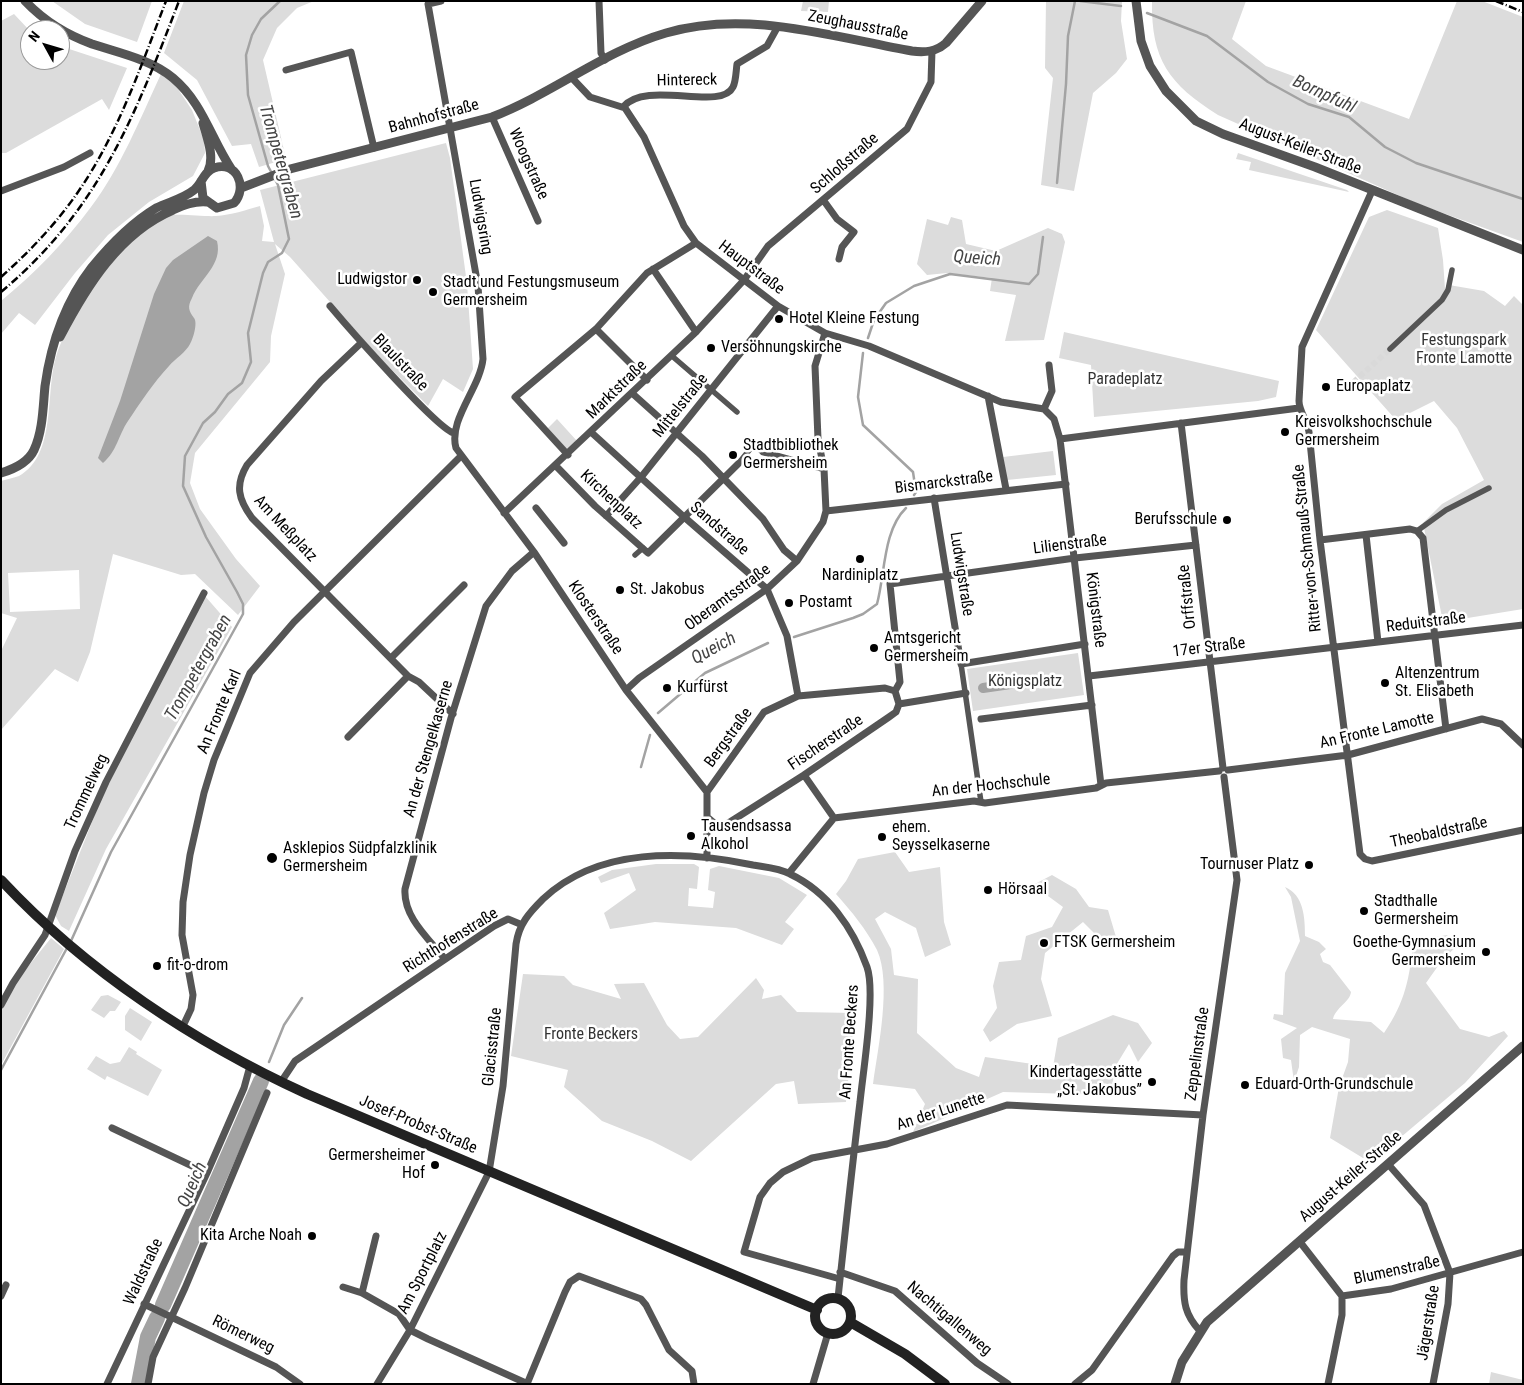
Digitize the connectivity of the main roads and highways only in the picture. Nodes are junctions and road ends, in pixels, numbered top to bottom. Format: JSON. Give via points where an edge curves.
{"nodes":[{"id":1,"x":1,"y":880,"type":"edge"},
{"id":2,"x":817,"y":1310,"type":"junction"},
{"id":3,"x":850,"y":1322,"type":"junction"},
{"id":4,"x":945,"y":1384,"type":"edge"}],
"edges":[{"from":1,"to":2,"type":"main road","name":"Josef-Probst-Straße","via":[[48,927],[137,998],[250,1066]]},
{"from":2,"to":3,"type":"main road","via":[[819,1326],[828,1333],[839,1333]]},
{"from":2,"to":3,"type":"main road","via":[[823,1301],[838,1298],[848,1305]]},
{"from":3,"to":4,"type":"main road","via":[[906,1354]]}]}
